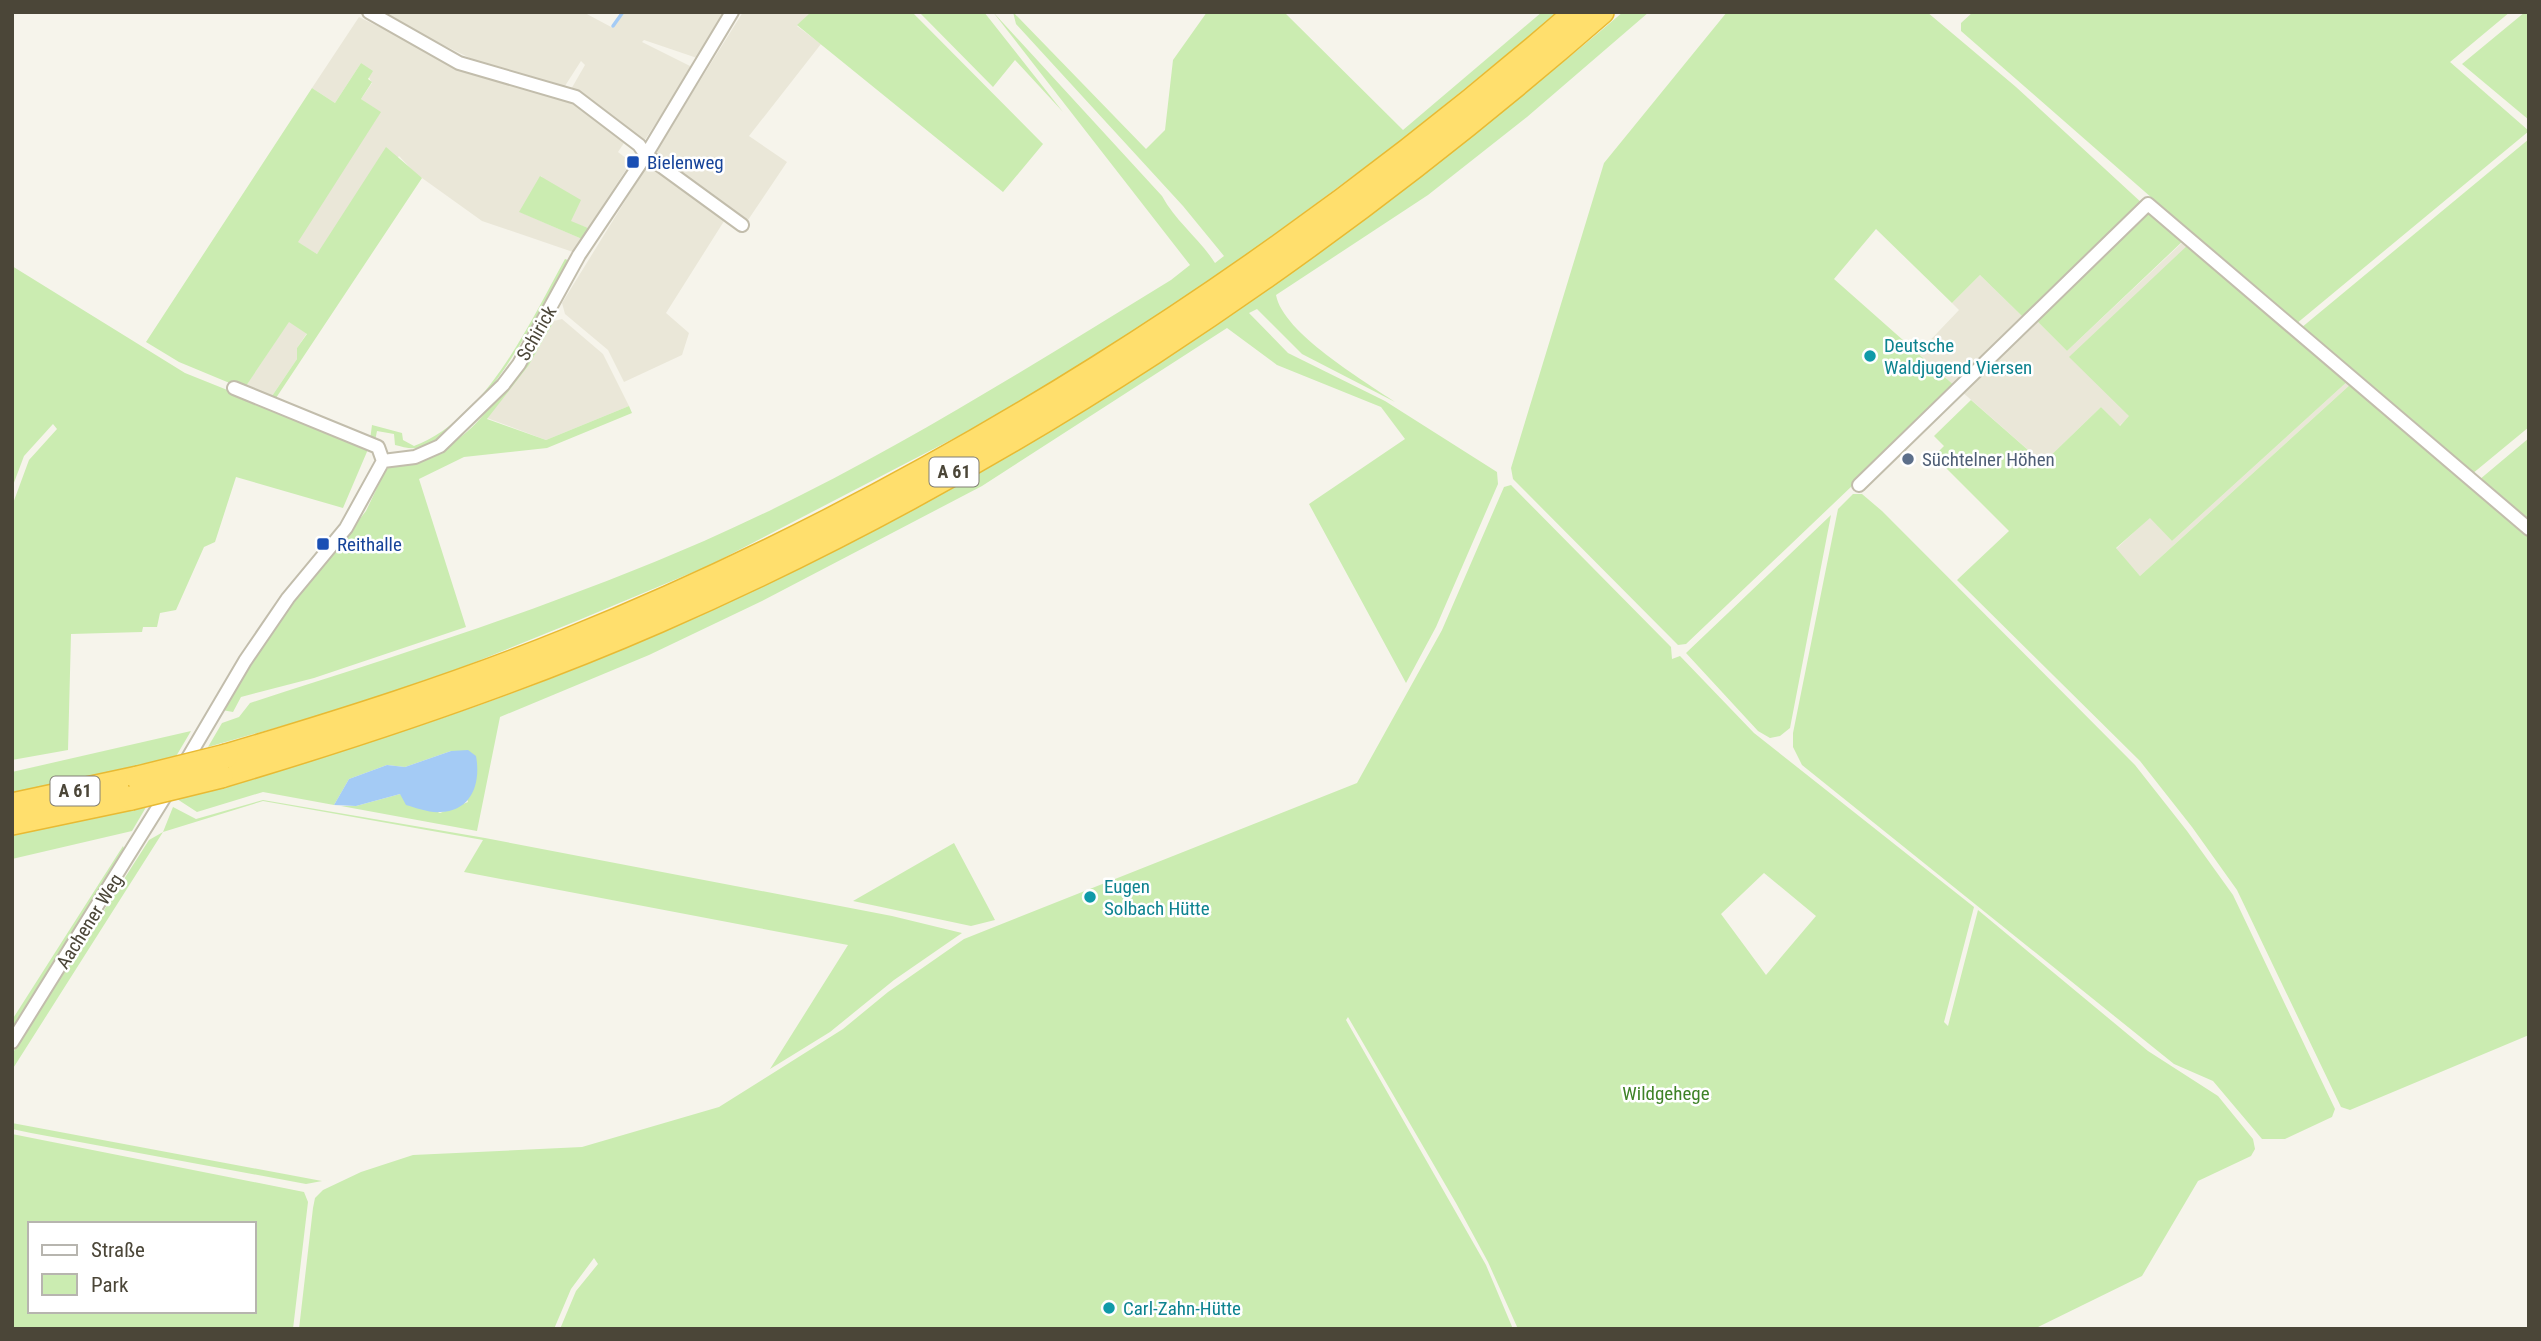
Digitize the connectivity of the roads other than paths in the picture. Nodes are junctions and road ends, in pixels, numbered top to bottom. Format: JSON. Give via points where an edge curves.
{"nodes":[{"id":1,"x":369,"y":12,"type":"edge"},
{"id":2,"x":732,"y":12,"type":"edge"},
{"id":3,"x":1576,"y":12,"type":"edge"},
{"id":4,"x":1602,"y":12,"type":"edge"},
{"id":5,"x":646,"y":155,"type":"junction"},
{"id":6,"x":742,"y":225,"type":"dead end"},
{"id":7,"x":234,"y":388,"type":"dead end"},
{"id":8,"x":383,"y":461,"type":"junction"},
{"id":9,"x":1859,"y":485,"type":"dead end"},
{"id":10,"x":2529,"y":529,"type":"edge"},
{"id":11,"x":223,"y":766,"type":"junction"},
{"id":12,"x":135,"y":788,"type":"junction"},
{"id":13,"x":12,"y":804,"type":"edge"},
{"id":14,"x":12,"y":823,"type":"edge"},
{"id":15,"x":12,"y":1042,"type":"edge"}],
"edges":[{"from":1,"to":5,"type":"street","via":[[460,63],[576,97]]},
{"from":2,"to":5,"type":"street","name":"Schirick"},
{"from":3,"to":11,"type":"highway","number":"A 61","via":[[1456,112],[1270,251],[1107,361],[900,483],[740,564],[565,641]]},
{"from":4,"to":11,"type":"highway","number":"A 61","via":[[1461,130],[1289,259],[1117,375],[908,498],[747,580],[572,657],[369,731]]},
{"from":5,"to":6,"type":"street"},
{"from":5,"to":8,"type":"street","name":"Schirick","via":[[579,254],[503,385],[440,446],[415,457]]},
{"from":7,"to":8,"type":"street","via":[[378,447]]},
{"from":8,"to":15,"type":"street","name":"Aachener Weg","via":[[346,528],[288,598],[245,661]]},
{"from":9,"to":10,"type":"street","via":[[2148,204]]},
{"from":11,"to":12,"type":"highway","number":"A 61","bridge":true},
{"from":12,"to":13,"type":"highway","number":"A 61"},
{"from":12,"to":14,"type":"highway","number":"A 61"}]}
